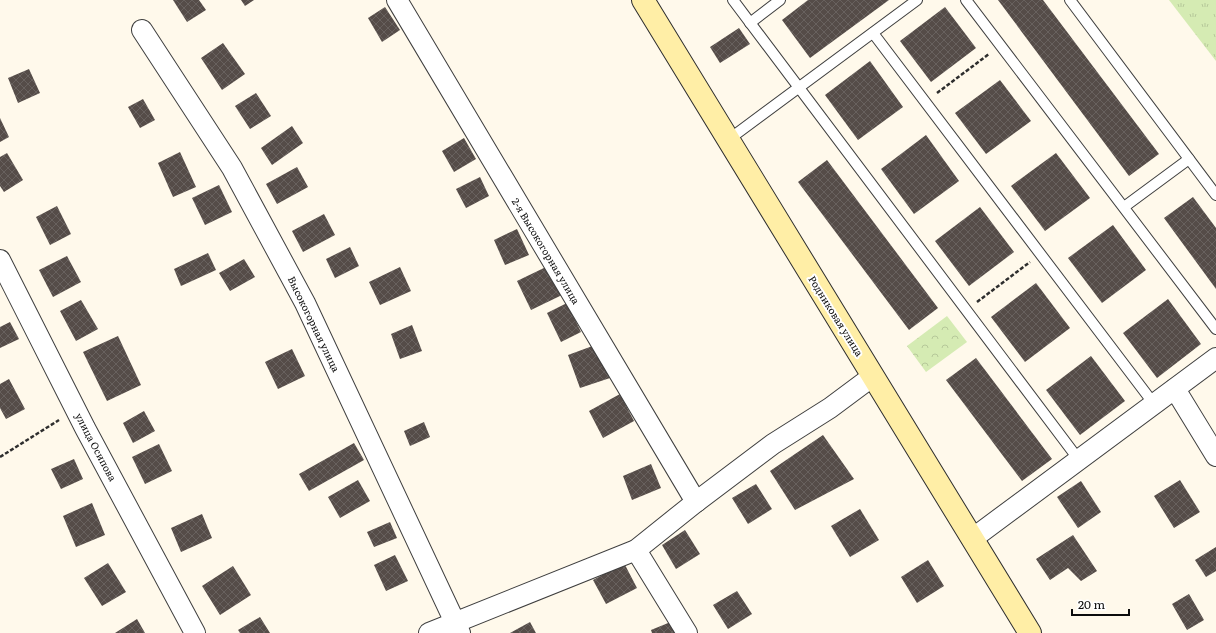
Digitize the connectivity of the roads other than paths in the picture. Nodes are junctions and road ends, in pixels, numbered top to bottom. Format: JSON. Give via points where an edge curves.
{"nodes":[{"id":1,"x":397,"y":0,"type":"edge"},
{"id":2,"x":643,"y":0,"type":"edge"},
{"id":3,"x":733,"y":0,"type":"edge"},
{"id":4,"x":780,"y":0,"type":"edge"},
{"id":5,"x":917,"y":0,"type":"edge"},
{"id":6,"x":966,"y":0,"type":"edge"},
{"id":7,"x":1070,"y":0,"type":"edge"},
{"id":8,"x":750,"y":23,"type":"junction"},
{"id":9,"x":142,"y":30,"type":"dead end"},
{"id":10,"x":873,"y":33,"type":"junction"},
{"id":11,"x":799,"y":87,"type":"junction"},
{"id":12,"x":728,"y":140,"type":"junction"},
{"id":13,"x":1189,"y":159,"type":"junction"},
{"id":14,"x":1216,"y":196,"type":"edge"},
{"id":15,"x":1124,"y":207,"type":"junction"},
{"id":16,"x":0,"y":260,"type":"edge"},
{"id":17,"x":1216,"y":329,"type":"edge"},
{"id":18,"x":1216,"y":358,"type":"edge"},
{"id":19,"x":873,"y":376,"type":"junction"},
{"id":20,"x":1175,"y":389,"type":"junction"},
{"id":21,"x":1154,"y":404,"type":"junction"},
{"id":22,"x":1216,"y":456,"type":"edge"},
{"id":23,"x":1079,"y":460,"type":"junction"},
{"id":24,"x":696,"y":502,"type":"junction"},
{"id":25,"x":972,"y":539,"type":"junction"},
{"id":26,"x":636,"y":550,"type":"junction"},
{"id":27,"x":457,"y":628,"type":"edge"},
{"id":28,"x":195,"y":633,"type":"edge"},
{"id":29,"x":429,"y":633,"type":"edge"},
{"id":30,"x":687,"y":633,"type":"edge"},
{"id":31,"x":1030,"y":633,"type":"edge"}],
"edges":[{"from":1,"to":24,"type":"street","name":"2-я Высокогорная улица"},
{"from":2,"to":12,"type":"street","name":"Родниковая улица"},
{"from":3,"to":8,"type":"lane"},
{"from":4,"to":8,"type":"lane"},
{"from":5,"to":10,"type":"lane"},
{"from":6,"to":15,"type":"lane"},
{"from":7,"to":13,"type":"lane"},
{"from":8,"to":11,"type":"lane"},
{"from":9,"to":27,"type":"street","name":"Высокогорная улица","via":[[232,168],[306,303]]},
{"from":10,"to":11,"type":"lane"},
{"from":10,"to":21,"type":"lane"},
{"from":11,"to":12,"type":"lane"},
{"from":11,"to":23,"type":"lane"},
{"from":12,"to":19,"type":"street","name":"Родниковая улица"},
{"from":13,"to":14,"type":"lane"},
{"from":13,"to":15,"type":"lane"},
{"from":15,"to":17,"type":"lane"},
{"from":16,"to":28,"type":"street","name":"улица Осипова","via":[[76,410]]},
{"from":18,"to":20,"type":"street"},
{"from":19,"to":24,"type":"street","via":[[830,408],[773,444]]},
{"from":19,"to":25,"type":"street","name":"Родниковая улица"},
{"from":20,"to":21,"type":"street"},
{"from":20,"to":22,"type":"street"},
{"from":21,"to":23,"type":"street"},
{"from":23,"to":25,"type":"street"},
{"from":24,"to":26,"type":"street"},
{"from":25,"to":31,"type":"street","name":"Родниковая улица"},
{"from":26,"to":27,"type":"street"},
{"from":26,"to":30,"type":"street"},
{"from":27,"to":29,"type":"street"}]}
